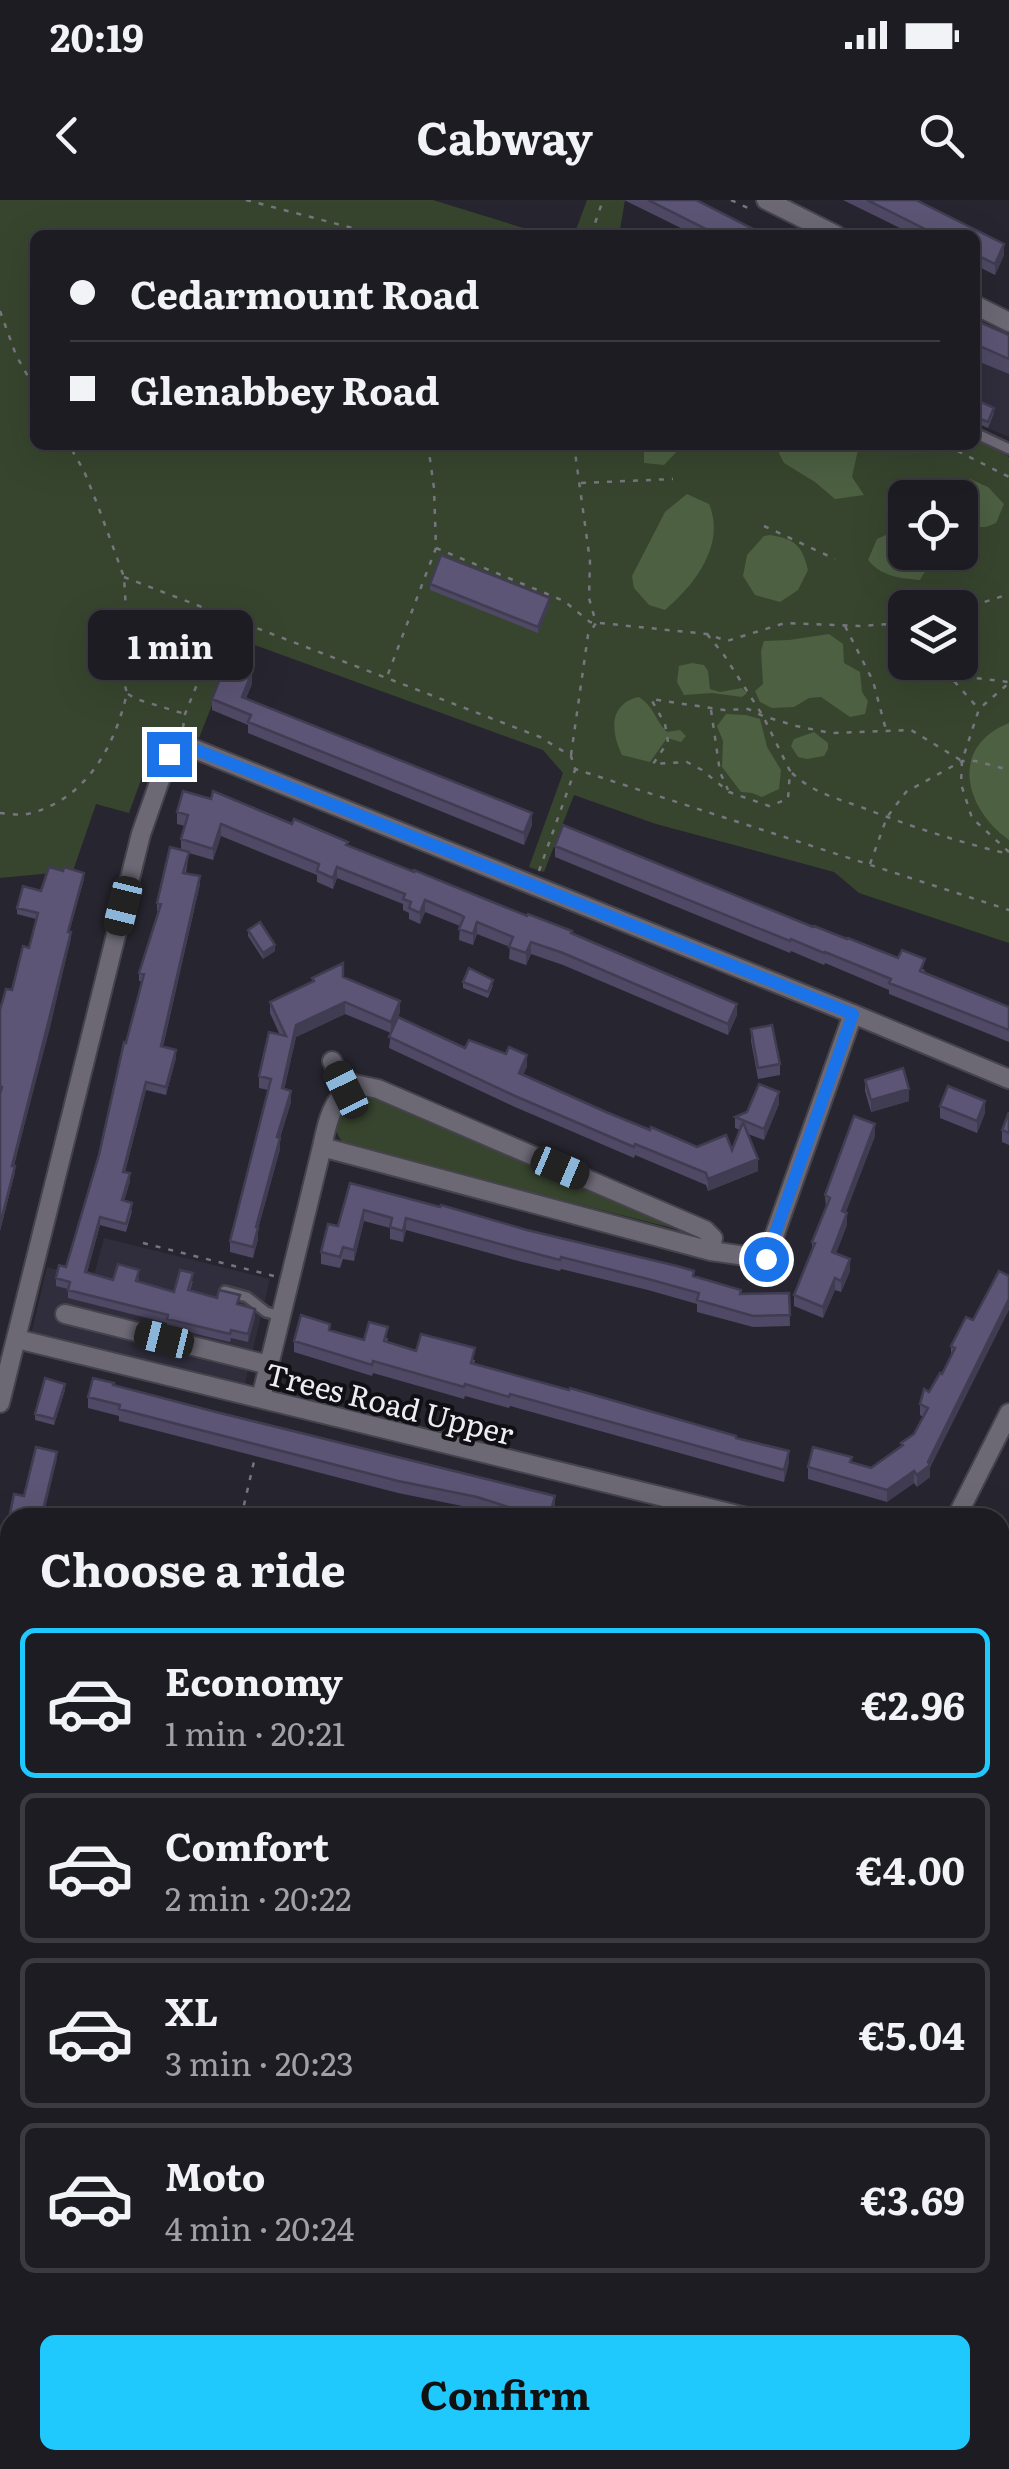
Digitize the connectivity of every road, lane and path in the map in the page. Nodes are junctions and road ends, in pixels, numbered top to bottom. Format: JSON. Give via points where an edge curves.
{"nodes":[{"id":1,"x":246,"y":200,"type":"edge"},
{"id":2,"x":603,"y":200,"type":"edge"},
{"id":3,"x":766,"y":200,"type":"edge"},
{"id":4,"x":360,"y":230,"type":"edge"},
{"id":5,"x":593,"y":230,"type":"edge"},
{"id":6,"x":826,"y":230,"type":"edge"},
{"id":7,"x":980,"y":308,"type":"edge"},
{"id":8,"x":0,"y":311,"type":"edge"},
{"id":9,"x":1009,"y":322,"type":"edge"},
{"id":10,"x":30,"y":379,"type":"edge"},
{"id":11,"x":980,"y":435,"type":"edge"},
{"id":12,"x":1009,"y":449,"type":"edge"},
{"id":13,"x":72,"y":450,"type":"edge"},
{"id":14,"x":429,"y":450,"type":"edge"},
{"id":15,"x":575,"y":450,"type":"edge"},
{"id":16,"x":956,"y":450,"type":"edge"},
{"id":17,"x":1009,"y":477,"type":"edge"},
{"id":18,"x":673,"y":478,"type":"dead end"},
{"id":19,"x":580,"y":483,"type":"junction"},
{"id":20,"x":764,"y":526,"type":"dead end"},
{"id":21,"x":436,"y":548,"type":"junction"},
{"id":22,"x":835,"y":559,"type":"dead end"},
{"id":23,"x":124,"y":578,"type":"junction"},
{"id":24,"x":1009,"y":594,"type":"edge"},
{"id":25,"x":978,"y":604,"type":"edge"},
{"id":26,"x":225,"y":617,"type":"junction"},
{"id":27,"x":596,"y":623,"type":"junction"},
{"id":28,"x":845,"y":625,"type":"junction"},
{"id":29,"x":888,"y":626,"type":"edge"},
{"id":30,"x":708,"y":634,"type":"junction"},
{"id":31,"x":387,"y":677,"type":"junction"},
{"id":32,"x":978,"y":679,"type":"edge"},
{"id":33,"x":953,"y":680,"type":"edge"},
{"id":34,"x":1009,"y":683,"type":"edge"},
{"id":35,"x":127,"y":693,"type":"junction"},
{"id":36,"x":710,"y":709,"type":"junction"},
{"id":37,"x":979,"y":709,"type":"junction"},
{"id":38,"x":763,"y":716,"type":"junction"},
{"id":39,"x":886,"y":731,"type":"junction"},
{"id":40,"x":571,"y":756,"type":"junction"},
{"id":41,"x":962,"y":761,"type":"junction"},
{"id":42,"x":575,"y":769,"type":"junction"},
{"id":43,"x":1009,"y":770,"type":"edge"},
{"id":44,"x":790,"y":771,"type":"junction"},
{"id":45,"x":730,"y":792,"type":"junction"},
{"id":46,"x":0,"y":814,"type":"edge"},
{"id":47,"x":887,"y":817,"type":"junction"},
{"id":48,"x":1009,"y":853,"type":"edge"},
{"id":49,"x":869,"y":865,"type":"junction"},
{"id":50,"x":533,"y":886,"type":"junction"},
{"id":51,"x":1009,"y":910,"type":"edge"},
{"id":52,"x":853,"y":1014,"type":"junction"},
{"id":53,"x":332,"y":1061,"type":"dead end"},
{"id":54,"x":1009,"y":1079,"type":"edge"},
{"id":55,"x":346,"y":1090,"type":"junction"},
{"id":56,"x":322,"y":1147,"type":"junction"},
{"id":57,"x":143,"y":1243,"type":"dead end"},
{"id":58,"x":712,"y":1251,"type":"junction"},
{"id":59,"x":290,"y":1280,"type":"junction"},
{"id":60,"x":225,"y":1291,"type":"edge"},
{"id":61,"x":65,"y":1314,"type":"dead end"},
{"id":62,"x":281,"y":1316,"type":"junction"},
{"id":63,"x":91,"y":1321,"type":"junction"},
{"id":64,"x":16,"y":1340,"type":"junction"},
{"id":65,"x":201,"y":1348,"type":"junction"},
{"id":66,"x":82,"y":1355,"type":"junction"},
{"id":67,"x":269,"y":1365,"type":"junction"},
{"id":68,"x":192,"y":1382,"type":"junction"},
{"id":69,"x":261,"y":1398,"type":"junction"},
{"id":70,"x":0,"y":1403,"type":"edge"},
{"id":71,"x":1009,"y":1413,"type":"edge"},
{"id":72,"x":258,"y":1446,"type":"edge"},
{"id":73,"x":243,"y":1508,"type":"edge"},
{"id":74,"x":674,"y":1508,"type":"edge"},
{"id":75,"x":963,"y":1508,"type":"edge"}],
"edges":[{"from":1,"to":4,"type":"path"},
{"from":2,"to":5,"type":"path"},
{"from":3,"to":6,"type":"street"},
{"from":7,"to":9,"type":"street"},
{"from":8,"to":10,"type":"path"},
{"from":11,"to":12,"type":"lane"},
{"from":13,"to":23,"type":"path"},
{"from":14,"to":21,"type":"path"},
{"from":15,"to":19,"type":"path"},
{"from":16,"to":17,"type":"path"},
{"from":18,"to":19,"type":"path"},
{"from":19,"to":27,"type":"path"},
{"from":20,"to":22,"type":"path"},
{"from":21,"to":27,"type":"path","via":[[564,601]]},
{"from":21,"to":31,"type":"path"},
{"from":23,"to":26,"type":"path"},
{"from":23,"to":35,"type":"path"},
{"from":24,"to":25,"type":"path"},
{"from":26,"to":31,"type":"path"},
{"from":26,"to":35,"type":"path","via":[[185,714]]},
{"from":27,"to":30,"type":"path"},
{"from":27,"to":40,"type":"path","via":[[588,635]]},
{"from":28,"to":29,"type":"path"},
{"from":28,"to":30,"type":"path","via":[[786,623],[727,640]]},
{"from":28,"to":39,"type":"path","via":[[873,681]]},
{"from":30,"to":38,"type":"path"},
{"from":31,"to":40,"type":"path","via":[[540,737]]},
{"from":32,"to":34,"type":"path"},
{"from":33,"to":37,"type":"path"},
{"from":34,"to":37,"type":"path"},
{"from":35,"to":46,"type":"path","via":[[112,743],[86,779],[29,814]]},
{"from":36,"to":38,"type":"path","via":[[748,708]]},
{"from":36,"to":45,"type":"path","via":[[720,772]]},
{"from":36,"to":45,"type":"path","via":[[651,698],[668,742],[653,764],[686,762]]},
{"from":37,"to":41,"type":"path"},
{"from":38,"to":39,"type":"path","via":[[831,733]]},
{"from":38,"to":44,"type":"path"},
{"from":39,"to":41,"type":"path","via":[[912,730]]},
{"from":40,"to":42,"type":"path"},
{"from":41,"to":43,"type":"path"},
{"from":41,"to":47,"type":"path","via":[[906,792]]},
{"from":41,"to":48,"type":"path","via":[[972,818]]},
{"from":42,"to":49,"type":"path"},
{"from":42,"to":50,"type":"path"},
{"from":44,"to":45,"type":"path","via":[[788,798],[769,806]]},
{"from":44,"to":47,"type":"path","via":[[807,787]]},
{"from":47,"to":48,"type":"path"},
{"from":47,"to":49,"type":"path"},
{"from":49,"to":51,"type":"path"},
{"from":50,"to":52,"type":"street"},
{"from":50,"to":64,"type":"street","via":[[187,746],[169,754],[140,834]]},
{"from":52,"to":54,"type":"street"},
{"from":52,"to":58,"type":"street","via":[[766,1259]]},
{"from":53,"to":55,"type":"street"},
{"from":55,"to":56,"type":"street","via":[[334,1104]]},
{"from":55,"to":58,"type":"street","via":[[354,1084],[378,1090],[705,1230],[713,1238]]},
{"from":56,"to":58,"type":"street"},
{"from":56,"to":59,"type":"street"},
{"from":57,"to":59,"type":"path"},
{"from":59,"to":62,"type":"street"},
{"from":60,"to":62,"type":"lane"},
{"from":61,"to":63,"type":"street"},
{"from":62,"to":67,"type":"street"},
{"from":63,"to":65,"type":"street"},
{"from":63,"to":66,"type":"street"},
{"from":64,"to":66,"type":"street","name":"Trees Road Upper"},
{"from":64,"to":70,"type":"street"},
{"from":65,"to":67,"type":"street"},
{"from":65,"to":68,"type":"street"},
{"from":66,"to":68,"type":"street","name":"Trees Road Upper"},
{"from":67,"to":69,"type":"street"},
{"from":68,"to":69,"type":"street","name":"Trees Road Upper"},
{"from":69,"to":74,"type":"street","name":"Trees Road Upper"},
{"from":71,"to":75,"type":"street"},
{"from":72,"to":73,"type":"path"}]}
